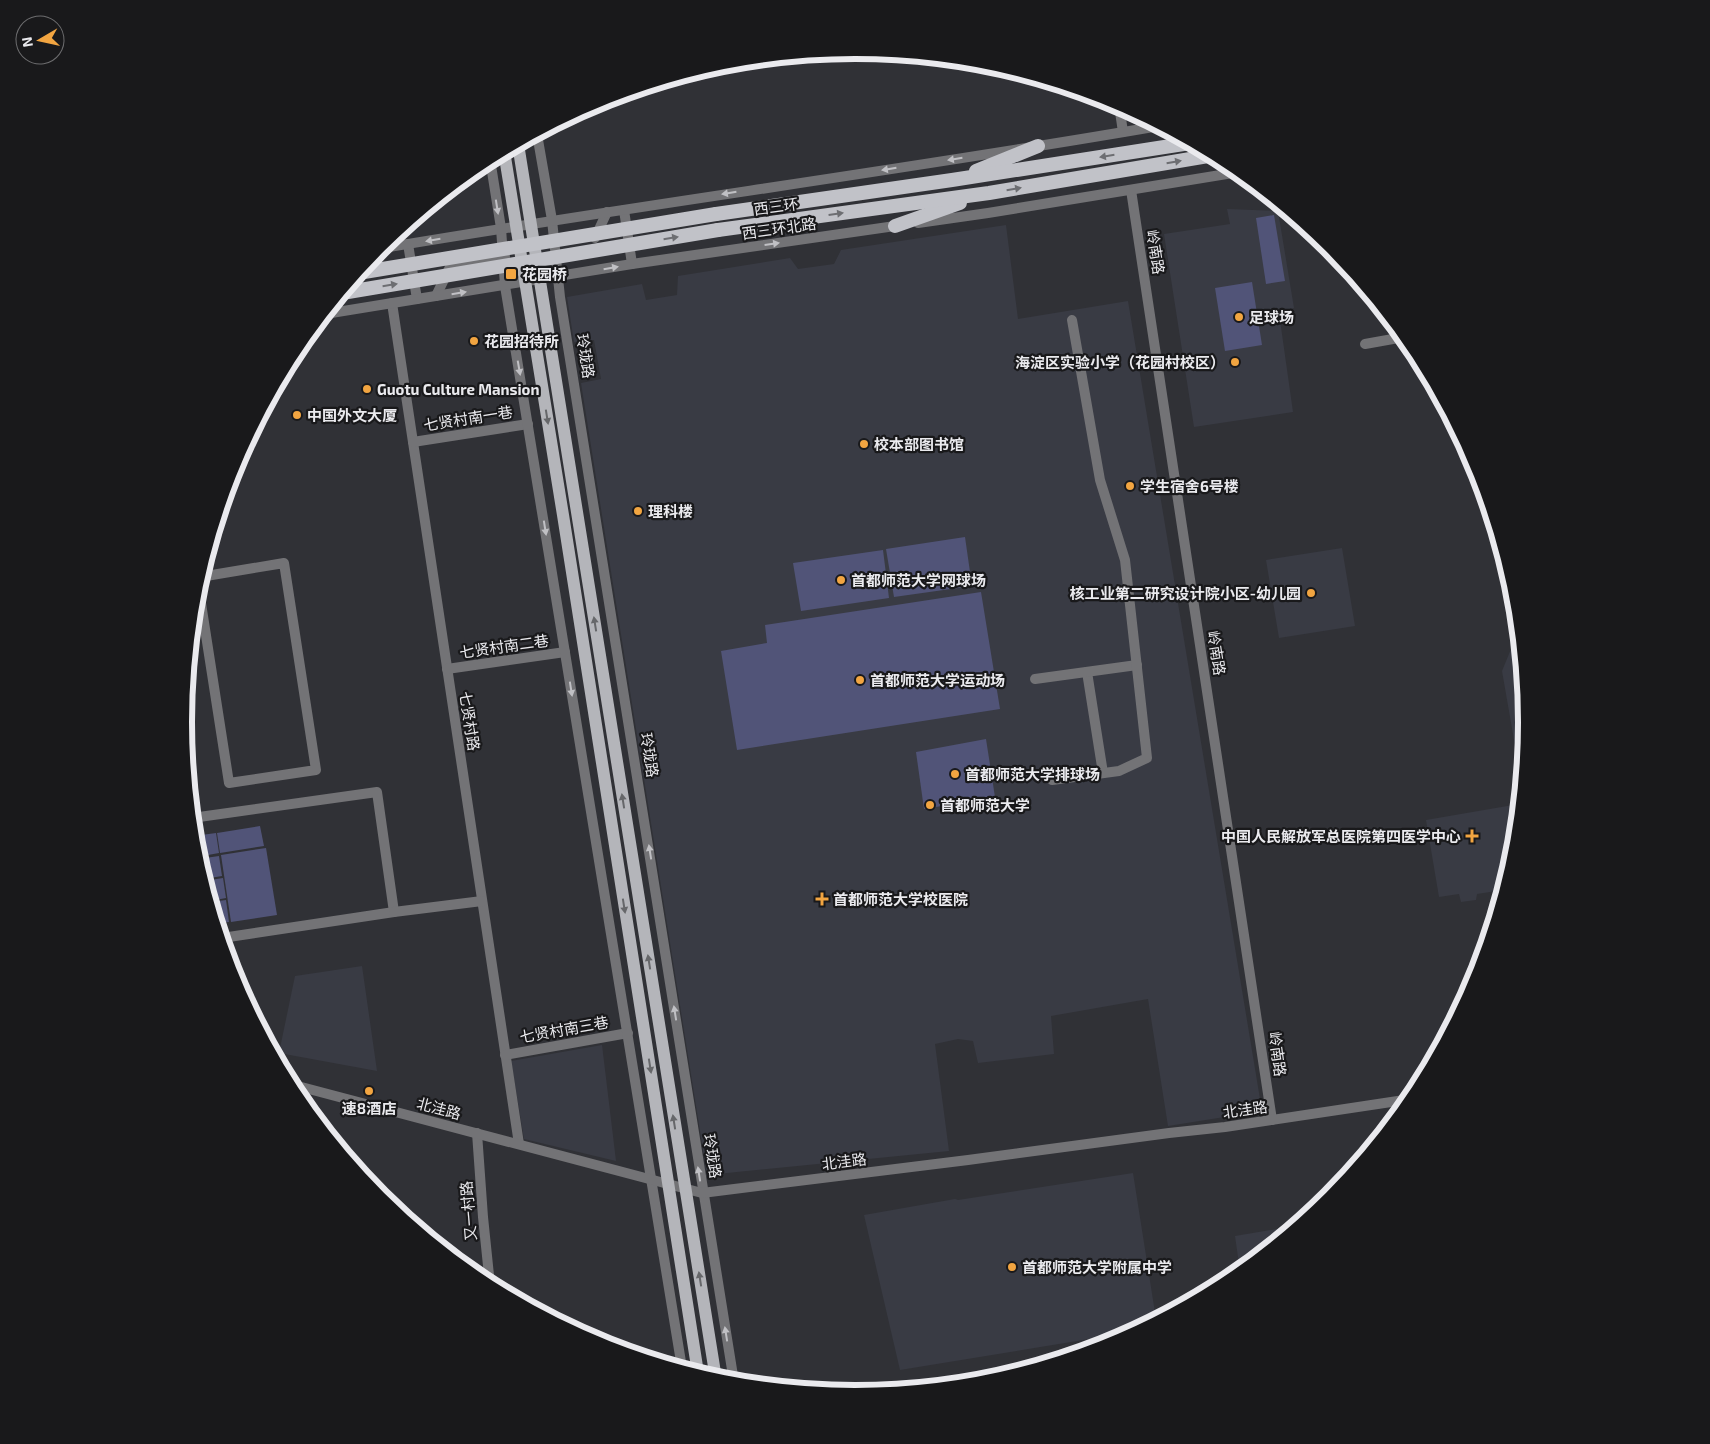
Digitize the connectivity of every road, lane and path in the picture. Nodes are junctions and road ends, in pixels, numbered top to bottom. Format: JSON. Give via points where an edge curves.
{"nodes":[{"id":1,"x":1120,"y":114,"type":"edge"},
{"id":2,"x":1149,"y":128,"type":"edge"},
{"id":3,"x":1123,"y":132,"type":"junction"},
{"id":4,"x":538,"y":140,"type":"edge"},
{"id":5,"x":1179,"y":144,"type":"edge"},
{"id":6,"x":1038,"y":146,"type":"junction"},
{"id":7,"x":519,"y":151,"type":"edge"},
{"id":8,"x":1202,"y":158,"type":"edge"},
{"id":9,"x":505,"y":159,"type":"edge"},
{"id":10,"x":491,"y":168,"type":"edge"},
{"id":11,"x":1227,"y":174,"type":"edge"},
{"id":12,"x":952,"y":180,"type":"junction"},
{"id":13,"x":1132,"y":190,"type":"junction"},
{"id":14,"x":989,"y":193,"type":"junction"},
{"id":15,"x":624,"y":210,"type":"junction"},
{"id":16,"x":607,"y":212,"type":"junction"},
{"id":17,"x":552,"y":220,"type":"junction"},
{"id":18,"x":530,"y":223,"type":"junction"},
{"id":19,"x":516,"y":226,"type":"junction"},
{"id":20,"x":895,"y":226,"type":"junction"},
{"id":21,"x":500,"y":228,"type":"junction"},
{"id":22,"x":408,"y":244,"type":"junction"},
{"id":23,"x":557,"y":246,"type":"junction"},
{"id":24,"x":393,"y":247,"type":"edge"},
{"id":25,"x":535,"y":250,"type":"junction"},
{"id":26,"x":520,"y":253,"type":"junction"},
{"id":27,"x":503,"y":256,"type":"junction"},
{"id":28,"x":632,"y":264,"type":"junction"},
{"id":29,"x":369,"y":271,"type":"edge"},
{"id":30,"x":560,"y":277,"type":"junction"},
{"id":31,"x":540,"y":280,"type":"junction"},
{"id":32,"x":524,"y":283,"type":"junction"},
{"id":33,"x":505,"y":286,"type":"junction"},
{"id":34,"x":352,"y":290,"type":"edge"},
{"id":35,"x":436,"y":296,"type":"junction"},
{"id":36,"x":417,"y":299,"type":"junction"},
{"id":37,"x":392,"y":303,"type":"junction"},
{"id":38,"x":334,"y":312,"type":"edge"},
{"id":39,"x":1072,"y":320,"type":"dead end"},
{"id":40,"x":1395,"y":339,"type":"edge"},
{"id":41,"x":1365,"y":344,"type":"dead end"},
{"id":42,"x":528,"y":424,"type":"junction"},
{"id":43,"x":413,"y":442,"type":"junction"},
{"id":44,"x":208,"y":576,"type":"edge"},
{"id":45,"x":202,"y":607,"type":"edge"},
{"id":46,"x":565,"y":652,"type":"junction"},
{"id":47,"x":1137,"y":665,"type":"junction"},
{"id":48,"x":447,"y":669,"type":"junction"},
{"id":49,"x":1086,"y":672,"type":"junction"},
{"id":50,"x":1035,"y":679,"type":"dead end"},
{"id":51,"x":1102,"y":773,"type":"junction"},
{"id":52,"x":1052,"y":780,"type":"dead end"},
{"id":53,"x":198,"y":817,"type":"edge"},
{"id":54,"x":482,"y":901,"type":"junction"},
{"id":55,"x":394,"y":912,"type":"junction"},
{"id":56,"x":228,"y":937,"type":"edge"},
{"id":57,"x":628,"y":1033,"type":"junction"},
{"id":58,"x":505,"y":1055,"type":"junction"},
{"id":59,"x":302,"y":1087,"type":"edge"},
{"id":60,"x":1398,"y":1101,"type":"edge"},
{"id":61,"x":1272,"y":1120,"type":"junction"},
{"id":62,"x":477,"y":1133,"type":"junction"},
{"id":63,"x":519,"y":1144,"type":"junction"},
{"id":64,"x":652,"y":1180,"type":"junction"},
{"id":65,"x":669,"y":1184,"type":"junction"},
{"id":66,"x":684,"y":1188,"type":"junction"},
{"id":67,"x":702,"y":1193,"type":"junction"},
{"id":68,"x":489,"y":1274,"type":"edge"},
{"id":69,"x":681,"y":1362,"type":"edge"},
{"id":70,"x":697,"y":1366,"type":"edge"},
{"id":71,"x":715,"y":1370,"type":"edge"},
{"id":72,"x":733,"y":1374,"type":"edge"}],
"edges":[{"from":1,"to":3,"type":"street"},
{"from":2,"to":3,"type":"street"},
{"from":3,"to":6,"type":"street"},
{"from":4,"to":17,"type":"street","name":"玲珑路"},
{"from":5,"to":12,"type":"highway","name":"西三环","one_way":true},
{"from":6,"to":12,"type":"highway"},
{"from":6,"to":15,"type":"street","one_way":true},
{"from":7,"to":18,"type":"main road"},
{"from":14,"to":8,"type":"highway","name":"西三环","one_way":true},
{"from":9,"to":19,"type":"main road"},
{"from":10,"to":21,"type":"street","one_way":true},
{"from":11,"to":13,"type":"street","name":"西三环北路"},
{"from":12,"to":29,"type":"highway","name":"西三环","bridge":true,"via":[[716,214]]},
{"from":13,"to":20,"type":"street","name":"西三环北路"},
{"from":13,"to":61,"type":"street","name":"岭南路"},
{"from":14,"to":20,"type":"highway"},
{"from":34,"to":14,"type":"highway","name":"西三环","one_way":true,"bridge":true,"via":[[718,230]]},
{"from":15,"to":16,"type":"street"},
{"from":15,"to":28,"type":"street"},
{"from":16,"to":17,"type":"street"},
{"from":16,"to":23,"type":"street","via":[[594,240]]},
{"from":17,"to":18,"type":"street"},
{"from":17,"to":23,"type":"street","name":"玲珑路"},
{"from":18,"to":19,"type":"street"},
{"from":18,"to":25,"type":"main road"},
{"from":19,"to":21,"type":"street"},
{"from":19,"to":26,"type":"main road"},
{"from":28,"to":20,"type":"street","name":"西三环北路","one_way":true},
{"from":21,"to":22,"type":"street","one_way":true},
{"from":21,"to":27,"type":"street"},
{"from":22,"to":24,"type":"street"},
{"from":22,"to":36,"type":"street"},
{"from":23,"to":25,"type":"street"},
{"from":23,"to":30,"type":"street","name":"玲珑路"},
{"from":25,"to":26,"type":"street"},
{"from":25,"to":31,"type":"main road"},
{"from":26,"to":27,"type":"street"},
{"from":26,"to":32,"type":"main road"},
{"from":27,"to":33,"type":"street"},
{"from":27,"to":35,"type":"street","via":[[451,265]]},
{"from":30,"to":28,"type":"street","name":"西三环北路","one_way":true},
{"from":30,"to":31,"type":"street","name":"西三环北路"},
{"from":67,"to":30,"type":"street","name":"玲珑路","one_way":true},
{"from":31,"to":32,"type":"street","name":"西三环北路"},
{"from":66,"to":31,"type":"main road","one_way":true},
{"from":32,"to":33,"type":"street","name":"西三环北路"},
{"from":32,"to":65,"type":"main road","one_way":true},
{"from":35,"to":33,"type":"street","name":"西三环北路","one_way":true},
{"from":33,"to":42,"type":"street","one_way":true},
{"from":35,"to":36,"type":"street","name":"西三环北路"},
{"from":36,"to":37,"type":"street","name":"西三环北路"},
{"from":37,"to":38,"type":"street","name":"西三环北路"},
{"from":37,"to":43,"type":"street","name":"七贤村路"},
{"from":39,"to":47,"type":"street","via":[[1100,480],[1124,560]]},
{"from":40,"to":41,"type":"street"},
{"from":42,"to":43,"type":"street","name":"七贤村南一巷"},
{"from":42,"to":46,"type":"street","one_way":true},
{"from":43,"to":48,"type":"street","name":"七贤村路"},
{"from":44,"to":45,"type":"street","via":[[284,563],[316,770],[229,784]]},
{"from":46,"to":48,"type":"street","name":"七贤村南二巷"},
{"from":46,"to":57,"type":"street","one_way":true},
{"from":47,"to":49,"type":"street"},
{"from":47,"to":51,"type":"street","via":[[1147,758],[1119,770]]},
{"from":48,"to":54,"type":"street","name":"七贤村路"},
{"from":49,"to":50,"type":"street"},
{"from":49,"to":51,"type":"street"},
{"from":51,"to":52,"type":"street"},
{"from":53,"to":55,"type":"street","via":[[377,792]]},
{"from":54,"to":55,"type":"street"},
{"from":54,"to":58,"type":"street","name":"七贤村路"},
{"from":55,"to":56,"type":"street"},
{"from":57,"to":58,"type":"street","name":"七贤村南三巷"},
{"from":57,"to":64,"type":"street"},
{"from":58,"to":63,"type":"street","name":"七贤村路"},
{"from":59,"to":62,"type":"street","name":"北洼路"},
{"from":60,"to":61,"type":"street","name":"北洼路"},
{"from":61,"to":67,"type":"street","name":"北洼路"},
{"from":62,"to":63,"type":"street","name":"北洼路"},
{"from":62,"to":68,"type":"street","name":"又一村路"},
{"from":63,"to":64,"type":"street","name":"北洼路"},
{"from":64,"to":65,"type":"street","name":"北洼路"},
{"from":64,"to":69,"type":"street"},
{"from":65,"to":66,"type":"street","name":"北洼路"},
{"from":65,"to":70,"type":"main road"},
{"from":66,"to":67,"type":"street","name":"北洼路"},
{"from":71,"to":66,"type":"main road","one_way":true},
{"from":72,"to":67,"type":"street","name":"玲珑路","one_way":true}]}
